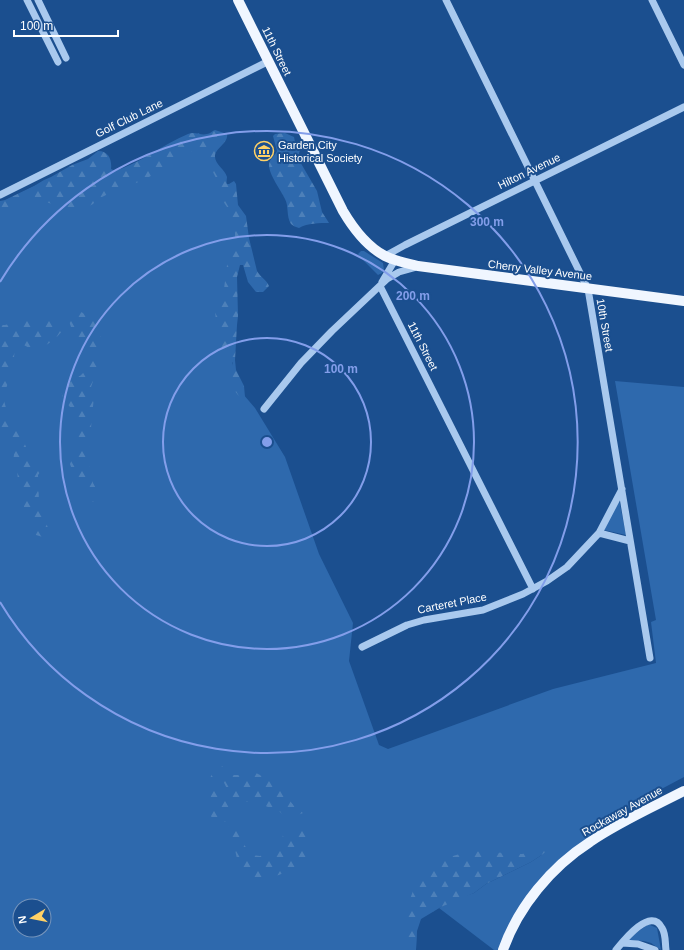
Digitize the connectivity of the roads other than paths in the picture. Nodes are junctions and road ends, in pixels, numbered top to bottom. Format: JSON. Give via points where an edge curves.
{"nodes":[{"id":1,"x":27,"y":0,"type":"edge"},
{"id":2,"x":38,"y":0,"type":"edge"},
{"id":3,"x":238,"y":0,"type":"edge"},
{"id":4,"x":446,"y":0,"type":"edge"},
{"id":5,"x":652,"y":0,"type":"edge"},
{"id":6,"x":66,"y":58,"type":"dead end"},
{"id":7,"x":269,"y":61,"type":"junction"},
{"id":8,"x":58,"y":62,"type":"dead end"},
{"id":9,"x":684,"y":65,"type":"edge"},
{"id":10,"x":684,"y":107,"type":"edge"},
{"id":11,"x":535,"y":180,"type":"junction"},
{"id":12,"x":0,"y":195,"type":"edge"},
{"id":13,"x":390,"y":258,"type":"junction"},
{"id":14,"x":418,"y":266,"type":"junction"},
{"id":15,"x":380,"y":286,"type":"junction"},
{"id":16,"x":588,"y":288,"type":"junction"},
{"id":17,"x":684,"y":301,"type":"edge"},
{"id":18,"x":264,"y":409,"type":"dead end"},
{"id":19,"x":622,"y":489,"type":"junction"},
{"id":20,"x":599,"y":533,"type":"junction"},
{"id":21,"x":630,"y":541,"type":"junction"},
{"id":22,"x":533,"y":589,"type":"junction"},
{"id":23,"x":362,"y":647,"type":"dead end"},
{"id":24,"x":650,"y":658,"type":"dead end"},
{"id":25,"x":684,"y":791,"type":"edge"},
{"id":26,"x":622,"y":943,"type":"junction"},
{"id":27,"x":503,"y":950,"type":"edge"},
{"id":28,"x":616,"y":950,"type":"edge"},
{"id":29,"x":656,"y":950,"type":"edge"},
{"id":30,"x":666,"y":950,"type":"edge"}],
"edges":[{"from":1,"to":8,"type":"street"},
{"from":2,"to":6,"type":"street"},
{"from":3,"to":7,"type":"main road","name":"11th Street"},
{"from":4,"to":11,"type":"street","name":"10th Street"},
{"from":5,"to":9,"type":"street"},
{"from":7,"to":12,"type":"street","name":"Golf Club Lane"},
{"from":7,"to":13,"type":"main road","name":"11th Street","via":[[342,211],[365,241]]},
{"from":10,"to":11,"type":"street","name":"Hilton Avenue"},
{"from":11,"to":13,"type":"street","name":"Hilton Avenue"},
{"from":11,"to":16,"type":"street","name":"10th Street"},
{"from":13,"to":14,"type":"main road","name":"Cherry Valley Avenue"},
{"from":13,"to":15,"type":"street"},
{"from":14,"to":15,"type":"street","via":[[399,272]]},
{"from":14,"to":16,"type":"main road","name":"Cherry Valley Avenue"},
{"from":15,"to":18,"type":"street","via":[[301,363]]},
{"from":15,"to":22,"type":"street","name":"11th Street"},
{"from":16,"to":17,"type":"main road","name":"Cherry Valley Avenue"},
{"from":16,"to":19,"type":"street","name":"10th Street"},
{"from":19,"to":20,"type":"street","name":"Carteret Place"},
{"from":19,"to":21,"type":"street","name":"10th Street"},
{"from":20,"to":21,"type":"street"},
{"from":20,"to":22,"type":"street","name":"Carteret Place","via":[[567,567]]},
{"from":21,"to":24,"type":"street","name":"10th Street"},
{"from":22,"to":23,"type":"street","name":"Carteret Place","via":[[483,610],[413,622]]},
{"from":25,"to":27,"type":"main road","name":"Rockaway Avenue","via":[[605,832],[570,856],[526,906]]},
{"from":26,"to":28,"type":"street"},
{"from":26,"to":29,"type":"street","via":[[638,944]]},
{"from":26,"to":30,"type":"street","via":[[642,923],[655,921],[664,931]]}]}
